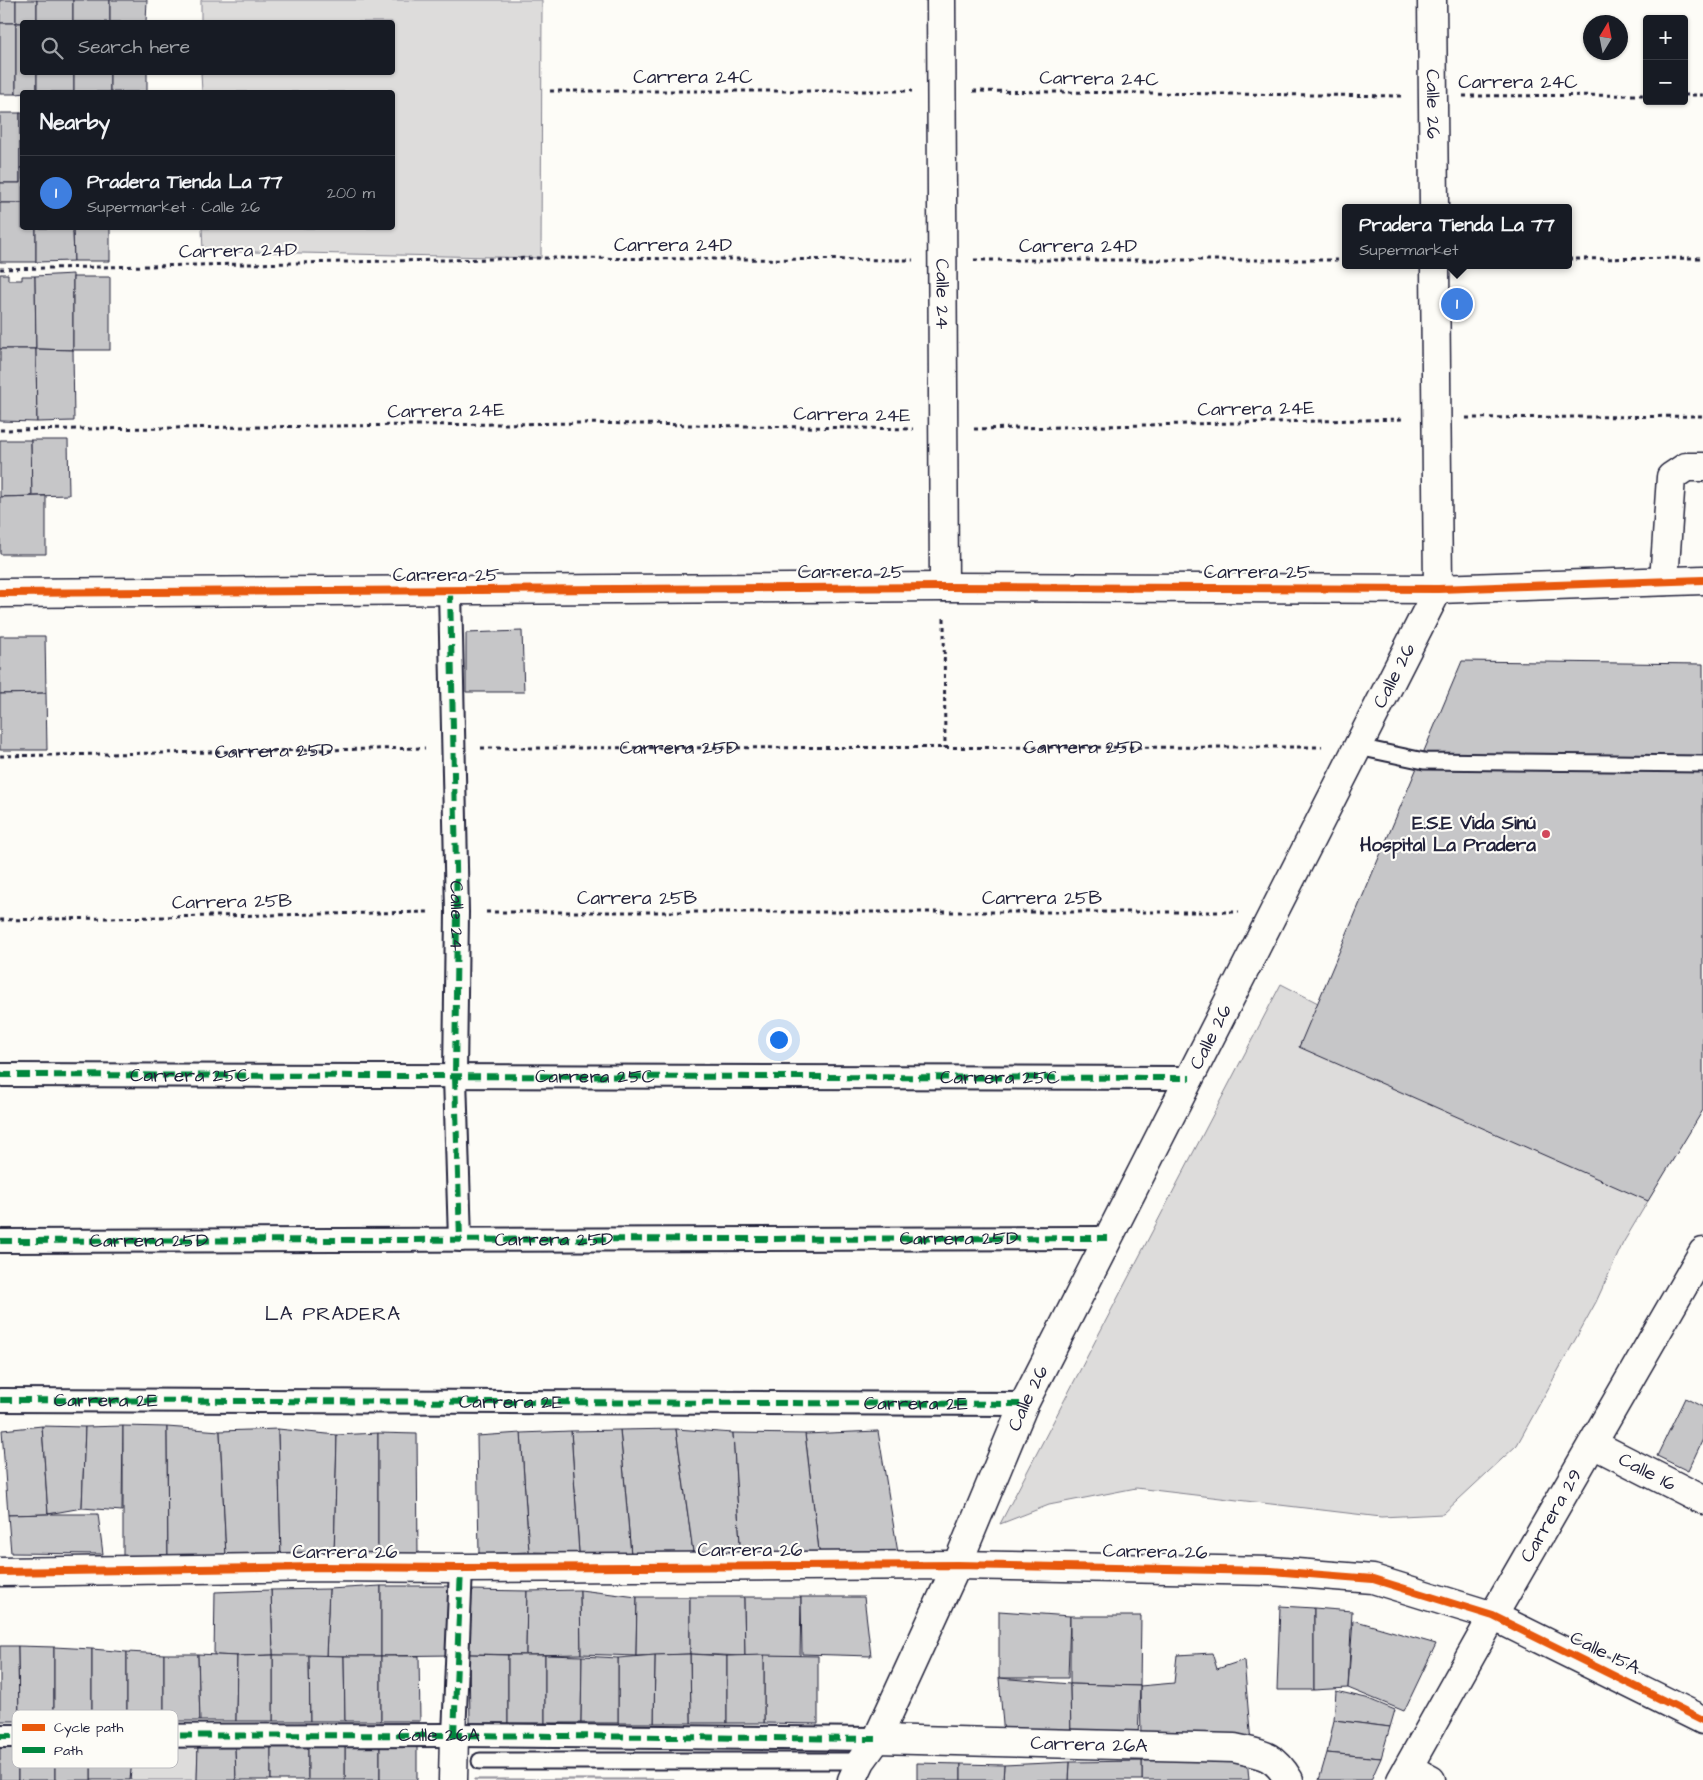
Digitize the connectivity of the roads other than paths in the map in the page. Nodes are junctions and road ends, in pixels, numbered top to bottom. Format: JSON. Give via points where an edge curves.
{"nodes":[{"id":1,"x":941,"y":0,"type":"edge"},
{"id":2,"x":1432,"y":0,"type":"edge"},
{"id":3,"x":1434,"y":204,"type":"edge"},
{"id":4,"x":1435,"y":269,"type":"edge"},
{"id":5,"x":1703,"y":467,"type":"edge"},
{"id":6,"x":1703,"y":580,"type":"edge"},
{"id":7,"x":1664,"y":581,"type":"junction"},
{"id":8,"x":944,"y":587,"type":"junction"},
{"id":9,"x":1438,"y":590,"type":"junction"},
{"id":10,"x":450,"y":591,"type":"junction"},
{"id":11,"x":0,"y":593,"type":"edge"},
{"id":12,"x":1358,"y":747,"type":"junction"},
{"id":13,"x":1703,"y":764,"type":"edge"},
{"id":14,"x":0,"y":1076,"type":"edge"},
{"id":15,"x":455,"y":1077,"type":"junction"},
{"id":16,"x":1190,"y":1078,"type":"junction"},
{"id":17,"x":1108,"y":1238,"type":"junction"},
{"id":18,"x":460,"y":1240,"type":"junction"},
{"id":19,"x":0,"y":1241,"type":"edge"},
{"id":20,"x":1700,"y":1263,"type":"edge"},
{"id":21,"x":0,"y":1400,"type":"edge"},
{"id":22,"x":1024,"y":1404,"type":"junction"},
{"id":23,"x":1592,"y":1444,"type":"junction"},
{"id":24,"x":1703,"y":1500,"type":"edge"},
{"id":25,"x":957,"y":1565,"type":"junction"},
{"id":26,"x":461,"y":1568,"type":"junction"},
{"id":27,"x":0,"y":1572,"type":"edge"},
{"id":28,"x":1493,"y":1616,"type":"junction"},
{"id":29,"x":1703,"y":1720,"type":"edge"},
{"id":30,"x":454,"y":1735,"type":"junction"},
{"id":31,"x":178,"y":1736,"type":"edge"},
{"id":32,"x":863,"y":1760,"type":"edge"},
{"id":33,"x":480,"y":1761,"type":"dead end"},
{"id":34,"x":1414,"y":1776,"type":"edge"},
{"id":35,"x":453,"y":1780,"type":"edge"},
{"id":36,"x":1289,"y":1780,"type":"edge"}],
"edges":[{"from":1,"to":8,"type":"street","name":"Calle 24"},
{"from":2,"to":3,"type":"street","name":"Calle 26"},
{"from":4,"to":9,"type":"street","name":"Calle 26"},
{"from":5,"to":7,"type":"street","via":[[1686,466],[1671,477]]},
{"from":6,"to":7,"type":"street","name":"Carrera 25"},
{"from":7,"to":9,"type":"street","name":"Carrera 25"},
{"from":8,"to":9,"type":"street","name":"Carrera 25"},
{"from":8,"to":10,"type":"street","name":"Carrera 25"},
{"from":9,"to":12,"type":"street","name":"Calle 26"},
{"from":10,"to":11,"type":"street","name":"Carrera 25"},
{"from":10,"to":15,"type":"street","name":"Calle 24","via":[[457,912]]},
{"from":12,"to":13,"type":"lane","via":[[1424,762]]},
{"from":12,"to":16,"type":"street","name":"Calle 26"},
{"from":14,"to":15,"type":"street","name":"Carrera 25C"},
{"from":15,"to":16,"type":"street","name":"Carrera 25C"},
{"from":15,"to":18,"type":"street","name":"Calle 24"},
{"from":16,"to":17,"type":"street","name":"Calle 26"},
{"from":17,"to":18,"type":"street","name":"Carrera 25D"},
{"from":17,"to":22,"type":"street","name":"Calle 26"},
{"from":18,"to":19,"type":"street","name":"Carrera 25D"},
{"from":20,"to":23,"type":"street","name":"Carrera 29"},
{"from":21,"to":22,"type":"street","name":"Carrera 2E"},
{"from":22,"to":25,"type":"street","name":"Calle 26"},
{"from":23,"to":24,"type":"street","name":"Calle 16"},
{"from":23,"to":28,"type":"street","name":"Carrera 29"},
{"from":25,"to":26,"type":"street","name":"Carrera 26"},
{"from":25,"to":28,"type":"street","name":"Carrera 26","via":[[1271,1571],[1373,1579]]},
{"from":25,"to":32,"type":"street","name":"Calle 26"},
{"from":26,"to":27,"type":"street","name":"Carrera 26"},
{"from":26,"to":30,"type":"street"},
{"from":28,"to":29,"type":"street","name":"Calle 15A"},
{"from":28,"to":34,"type":"street","name":"Carrera 29"},
{"from":30,"to":31,"type":"street","name":"Calle 26A"},
{"from":30,"to":32,"type":"street","name":"Calle 26A"},
{"from":30,"to":35,"type":"street"},
{"from":32,"to":33,"type":"lane"},
{"from":32,"to":36,"type":"street","name":"Carrera 26A","via":[[1234,1748],[1267,1756]]}]}
